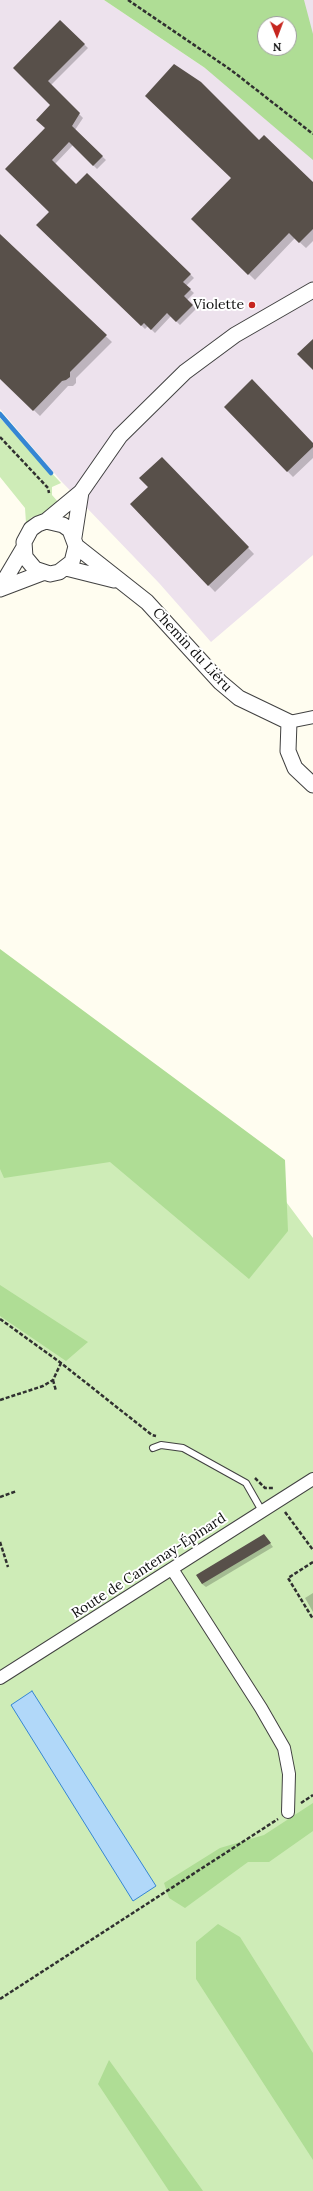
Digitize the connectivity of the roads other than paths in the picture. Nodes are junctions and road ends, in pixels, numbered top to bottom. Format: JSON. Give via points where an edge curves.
{"nodes":[{"id":1,"x":313,"y":290,"type":"edge"},
{"id":2,"x":81,"y":492,"type":"junction"},
{"id":3,"x":46,"y":521,"type":"junction"},
{"id":4,"x":75,"y":542,"type":"junction"},
{"id":5,"x":24,"y":550,"type":"junction"},
{"id":6,"x":66,"y":568,"type":"junction"},
{"id":7,"x":42,"y":572,"type":"junction"},
{"id":8,"x":121,"y":582,"type":"junction"},
{"id":9,"x":0,"y":588,"type":"edge"},
{"id":10,"x":313,"y":717,"type":"edge"},
{"id":11,"x":289,"y":722,"type":"junction"},
{"id":12,"x":313,"y":786,"type":"edge"},
{"id":13,"x":153,"y":1448,"type":"dead end"},
{"id":14,"x":313,"y":1479,"type":"edge"},
{"id":15,"x":262,"y":1511,"type":"junction"},
{"id":16,"x":172,"y":1569,"type":"junction"},
{"id":17,"x":0,"y":1678,"type":"edge"},
{"id":18,"x":288,"y":1812,"type":"road end"}],
"edges":[{"from":1,"to":2,"type":"street","via":[[236,335],[185,372],[120,436]]},
{"from":2,"to":3,"type":"street"},
{"from":2,"to":4,"type":"street"},
{"from":3,"to":4,"type":"street","via":[[63,525]]},
{"from":3,"to":5,"type":"street","via":[[31,529],[24,542]]},
{"from":4,"to":6,"type":"street","via":[[75,554]]},
{"from":4,"to":8,"type":"street","name":"Chemin du Liéru"},
{"from":5,"to":7,"type":"street","via":[[29,563]]},
{"from":5,"to":9,"type":"street"},
{"from":6,"to":7,"type":"street","via":[[59,572]]},
{"from":6,"to":8,"type":"street","name":"Chemin du Liéru"},
{"from":7,"to":9,"type":"street"},
{"from":8,"to":11,"type":"street","name":"Chemin du Liéru","via":[[147,602],[224,686],[239,698]]},
{"from":10,"to":11,"type":"street"},
{"from":11,"to":12,"type":"street","via":[[288,751],[295,768]]},
{"from":13,"to":15,"type":"lane","via":[[161,1445],[183,1448],[246,1483]]},
{"from":14,"to":15,"type":"street","name":"Route de Cantenay-Épinard"},
{"from":15,"to":16,"type":"street","name":"Route de Cantenay-Épinard"},
{"from":16,"to":17,"type":"street","name":"Route de Cantenay-Épinard"},
{"from":16,"to":18,"type":"street","via":[[284,1748],[289,1774]]}]}
